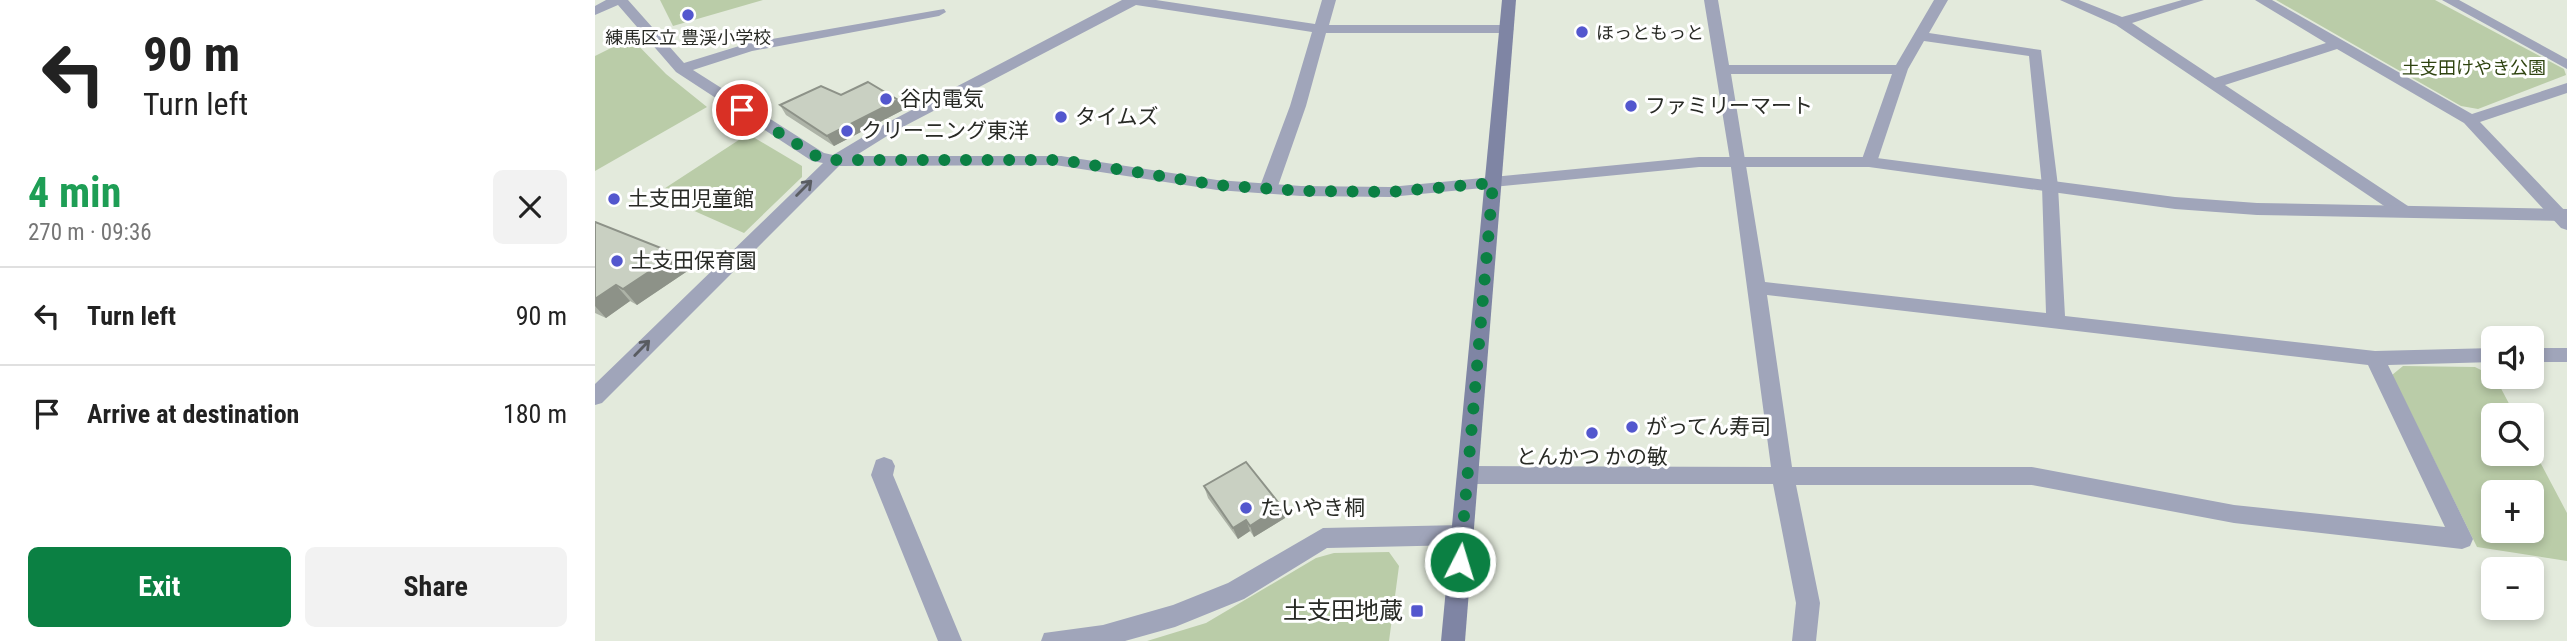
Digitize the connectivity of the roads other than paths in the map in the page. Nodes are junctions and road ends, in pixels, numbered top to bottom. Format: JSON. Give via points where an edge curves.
{"nodes":[{"id":1,"x":619,"y":0,"type":"edge"},
{"id":2,"x":1329,"y":0,"type":"edge"},
{"id":3,"x":1509,"y":0,"type":"edge"},
{"id":4,"x":1711,"y":0,"type":"edge"},
{"id":5,"x":1941,"y":0,"type":"edge"},
{"id":6,"x":2067,"y":0,"type":"edge"},
{"id":7,"x":2197,"y":0,"type":"edge"},
{"id":8,"x":2262,"y":0,"type":"edge"},
{"id":9,"x":2449,"y":0,"type":"edge"},
{"id":10,"x":1133,"y":1,"type":"edge"},
{"id":11,"x":595,"y":11,"type":"edge"},
{"id":12,"x":939,"y":12,"type":"dead end"},
{"id":13,"x":2121,"y":22,"type":"junction"},
{"id":14,"x":1320,"y":29,"type":"junction"},
{"id":15,"x":1507,"y":29,"type":"junction"},
{"id":16,"x":1919,"y":36,"type":"junction"},
{"id":17,"x":2337,"y":44,"type":"junction"},
{"id":18,"x":2567,"y":65,"type":"edge"},
{"id":19,"x":681,"y":69,"type":"junction"},
{"id":20,"x":1901,"y":69,"type":"junction"},
{"id":21,"x":1723,"y":70,"type":"junction"},
{"id":22,"x":2216,"y":83,"type":"junction"},
{"id":23,"x":2567,"y":88,"type":"edge"},
{"id":24,"x":2470,"y":120,"type":"junction"},
{"id":25,"x":835,"y":160,"type":"junction"},
{"id":26,"x":1738,"y":160,"type":"junction"},
{"id":27,"x":1870,"y":162,"type":"junction"},
{"id":28,"x":1493,"y":183,"type":"junction"},
{"id":29,"x":2050,"y":186,"type":"junction"},
{"id":30,"x":1268,"y":189,"type":"junction"},
{"id":31,"x":2405,"y":212,"type":"junction"},
{"id":32,"x":2564,"y":218,"type":"edge"},
{"id":33,"x":1755,"y":287,"type":"junction"},
{"id":34,"x":2056,"y":322,"type":"junction"},
{"id":35,"x":2481,"y":355,"type":"edge"},
{"id":36,"x":2544,"y":355,"type":"edge"},
{"id":37,"x":2567,"y":355,"type":"edge"},
{"id":38,"x":2375,"y":358,"type":"junction"},
{"id":39,"x":595,"y":397,"type":"edge"},
{"id":40,"x":884,"y":466,"type":"dead end"},
{"id":41,"x":1468,"y":475,"type":"junction"},
{"id":42,"x":1783,"y":477,"type":"junction"},
{"id":43,"x":1462,"y":535,"type":"junction"},
{"id":44,"x":950,"y":641,"type":"edge"},
{"id":45,"x":1053,"y":641,"type":"edge"},
{"id":46,"x":1453,"y":641,"type":"edge"},
{"id":47,"x":1804,"y":641,"type":"edge"}],
"edges":[{"from":1,"to":11,"type":"street"},
{"from":1,"to":19,"type":"street"},
{"from":2,"to":14,"type":"street"},
{"from":3,"to":15,"type":"main road"},
{"from":4,"to":21,"type":"street"},
{"from":5,"to":16,"type":"street"},
{"from":6,"to":13,"type":"street"},
{"from":7,"to":13,"type":"street"},
{"from":8,"to":17,"type":"street"},
{"from":9,"to":18,"type":"street"},
{"from":10,"to":14,"type":"street"},
{"from":10,"to":25,"type":"street"},
{"from":12,"to":19,"type":"street","via":[[750,47]]},
{"from":13,"to":22,"type":"street"},
{"from":14,"to":15,"type":"street"},
{"from":14,"to":30,"type":"street"},
{"from":15,"to":28,"type":"main road"},
{"from":16,"to":20,"type":"street"},
{"from":16,"to":29,"type":"street","via":[[2036,53]]},
{"from":17,"to":22,"type":"street"},
{"from":17,"to":24,"type":"street"},
{"from":19,"to":25,"type":"street","via":[[818,157]]},
{"from":20,"to":21,"type":"street"},
{"from":20,"to":27,"type":"street"},
{"from":21,"to":26,"type":"street"},
{"from":22,"to":31,"type":"street"},
{"from":23,"to":24,"type":"street"},
{"from":24,"to":32,"type":"street"},
{"from":25,"to":30,"type":"street","via":[[1061,160]]},
{"from":39,"to":25,"type":"street","one_way":true},
{"from":26,"to":27,"type":"street"},
{"from":26,"to":28,"type":"street"},
{"from":26,"to":33,"type":"street"},
{"from":27,"to":29,"type":"street"},
{"from":28,"to":30,"type":"street","via":[[1390,192]]},
{"from":28,"to":41,"type":"main road"},
{"from":29,"to":31,"type":"street","via":[[2175,203]]},
{"from":29,"to":34,"type":"street"},
{"from":31,"to":32,"type":"street"},
{"from":33,"to":34,"type":"street"},
{"from":33,"to":42,"type":"street"},
{"from":34,"to":38,"type":"street"},
{"from":35,"to":38,"type":"street"},
{"from":36,"to":37,"type":"street"},
{"from":38,"to":42,"type":"street","via":[[2462,539],[2234,514],[2032,476]]},
{"from":40,"to":44,"type":"street","via":[[882,475]]},
{"from":41,"to":42,"type":"street"},
{"from":41,"to":43,"type":"main road"},
{"from":42,"to":47,"type":"street","via":[[1808,603]]},
{"from":43,"to":45,"type":"street","via":[[1323,538],[1236,591],[1175,616],[1103,635]]},
{"from":43,"to":46,"type":"main road"}]}
